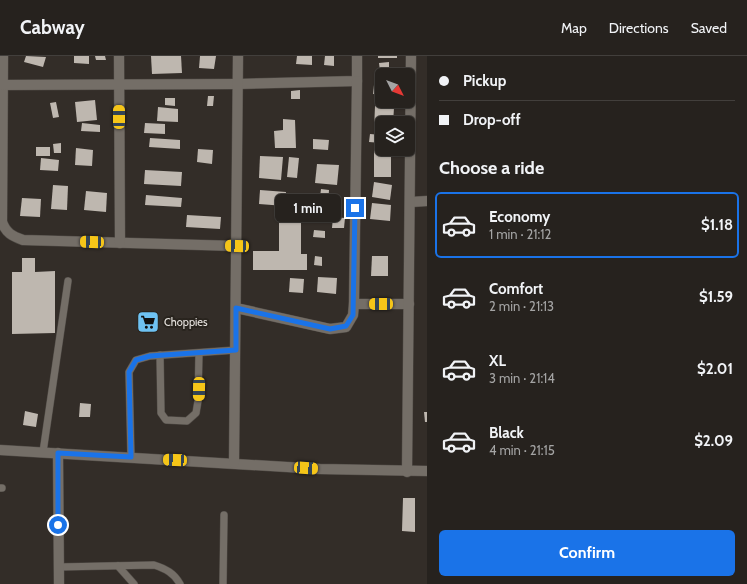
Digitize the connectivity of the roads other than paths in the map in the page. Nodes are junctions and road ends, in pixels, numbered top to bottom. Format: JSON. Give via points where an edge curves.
{"nodes":[{"id":1,"x":2,"y":56,"type":"edge"},
{"id":2,"x":119,"y":56,"type":"edge"},
{"id":3,"x":238,"y":56,"type":"edge"},
{"id":4,"x":357,"y":56,"type":"edge"},
{"id":5,"x":411,"y":56,"type":"edge"},
{"id":6,"x":357,"y":81,"type":"junction"},
{"id":7,"x":238,"y":84,"type":"junction"},
{"id":8,"x":1,"y":86,"type":"edge"},
{"id":9,"x":119,"y":86,"type":"junction"},
{"id":10,"x":427,"y":201,"type":"edge"},
{"id":11,"x":411,"y":202,"type":"junction"},
{"id":12,"x":120,"y":243,"type":"junction"},
{"id":13,"x":237,"y":246,"type":"junction"},
{"id":14,"x":68,"y":281,"type":"dead end"},
{"id":15,"x":354,"y":304,"type":"junction"},
{"id":16,"x":409,"y":304,"type":"junction"},
{"id":17,"x":236,"y":308,"type":"junction"},
{"id":18,"x":236,"y":350,"type":"junction"},
{"id":19,"x":199,"y":352,"type":"junction"},
{"id":20,"x":160,"y":355,"type":"junction"},
{"id":21,"x":0,"y":450,"type":"edge"},
{"id":22,"x":44,"y":452,"type":"junction"},
{"id":23,"x":58,"y":453,"type":"junction"},
{"id":24,"x":131,"y":457,"type":"junction"},
{"id":25,"x":234,"y":463,"type":"junction"},
{"id":26,"x":427,"y":471,"type":"edge"},
{"id":27,"x":407,"y":472,"type":"junction"},
{"id":28,"x":224,"y":515,"type":"dead end"},
{"id":29,"x":118,"y":566,"type":"junction"},
{"id":30,"x":58,"y":567,"type":"junction"},
{"id":31,"x":59,"y":584,"type":"edge"},
{"id":32,"x":134,"y":584,"type":"edge"},
{"id":33,"x":180,"y":584,"type":"edge"},
{"id":34,"x":223,"y":584,"type":"edge"}],
"edges":[{"from":1,"to":8,"type":"street"},
{"from":2,"to":9,"type":"street"},
{"from":3,"to":7,"type":"street"},
{"from":4,"to":6,"type":"street"},
{"from":5,"to":11,"type":"street"},
{"from":6,"to":7,"type":"street"},
{"from":6,"to":15,"type":"street"},
{"from":7,"to":9,"type":"street"},
{"from":7,"to":13,"type":"street"},
{"from":8,"to":9,"type":"street"},
{"from":8,"to":12,"type":"street","via":[[2,222],[5,230],[23,240]]},
{"from":9,"to":12,"type":"street"},
{"from":10,"to":11,"type":"street"},
{"from":11,"to":16,"type":"street"},
{"from":12,"to":13,"type":"street"},
{"from":13,"to":17,"type":"street"},
{"from":14,"to":22,"type":"lane"},
{"from":15,"to":16,"type":"street"},
{"from":15,"to":17,"type":"street","via":[[351,321],[339,329]]},
{"from":16,"to":27,"type":"street"},
{"from":17,"to":18,"type":"street"},
{"from":18,"to":19,"type":"lane"},
{"from":18,"to":25,"type":"street"},
{"from":19,"to":20,"type":"lane"},
{"from":19,"to":20,"type":"lane","via":[[196,414],[187,421],[166,420],[161,413]]},
{"from":20,"to":24,"type":"lane","via":[[136,360],[129,372]]},
{"from":21,"to":22,"type":"street"},
{"from":22,"to":23,"type":"street"},
{"from":23,"to":24,"type":"street"},
{"from":23,"to":30,"type":"street"},
{"from":24,"to":25,"type":"street"},
{"from":25,"to":27,"type":"street"},
{"from":26,"to":27,"type":"street"},
{"from":28,"to":34,"type":"lane"},
{"from":29,"to":30,"type":"lane"},
{"from":29,"to":32,"type":"lane"},
{"from":29,"to":33,"type":"lane","via":[[154,565],[167,569]]},
{"from":30,"to":31,"type":"street"}]}
